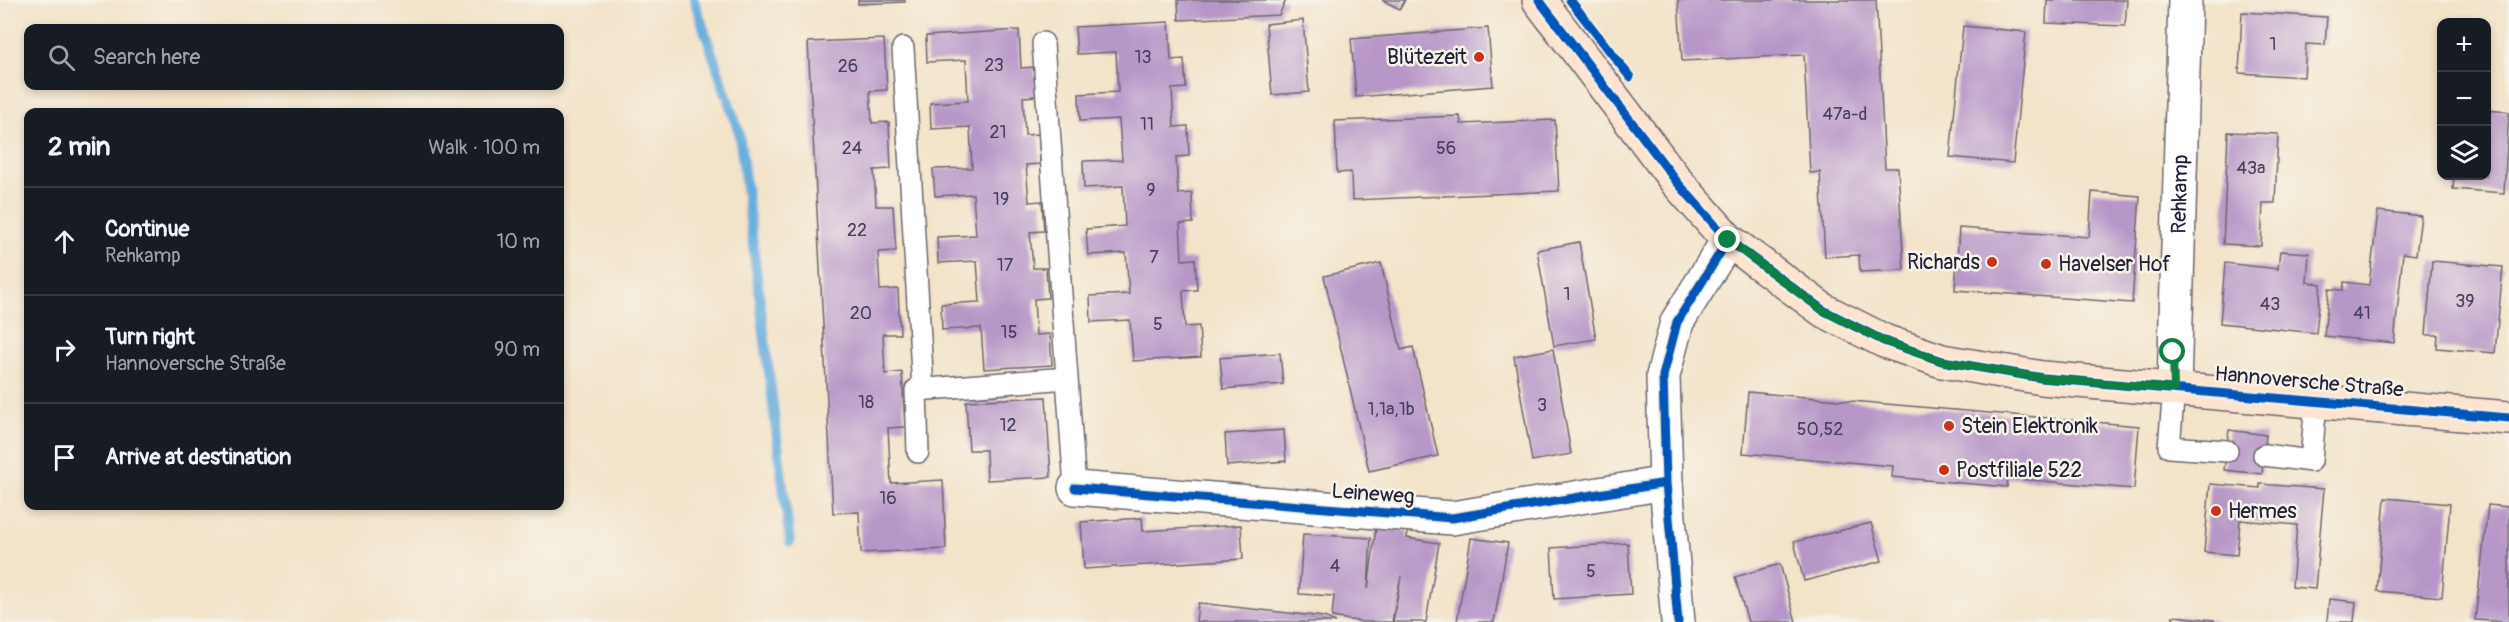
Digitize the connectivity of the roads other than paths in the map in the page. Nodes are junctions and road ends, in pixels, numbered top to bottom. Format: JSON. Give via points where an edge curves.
{"nodes":[{"id":1,"x":1539,"y":0,"type":"edge"},
{"id":2,"x":2185,"y":0,"type":"edge"},
{"id":3,"x":1043,"y":43,"type":"dead end"},
{"id":4,"x":903,"y":48,"type":"dead end"},
{"id":5,"x":1728,"y":240,"type":"junction"},
{"id":6,"x":1067,"y":378,"type":"junction"},
{"id":7,"x":2174,"y":389,"type":"junction"},
{"id":8,"x":923,"y":390,"type":"junction"},
{"id":9,"x":2316,"y":401,"type":"junction"},
{"id":10,"x":2509,"y":418,"type":"edge"},
{"id":11,"x":2227,"y":451,"type":"dead end"},
{"id":12,"x":918,"y":452,"type":"dead end"},
{"id":13,"x":2264,"y":455,"type":"dead end"},
{"id":14,"x":1666,"y":483,"type":"junction"},
{"id":15,"x":1075,"y":489,"type":"joint"},
{"id":16,"x":1678,"y":622,"type":"edge"}],
"edges":[{"from":1,"to":5,"type":"street","name":"Hannoversche Straße","via":[[1677,182]]},
{"from":2,"to":7,"type":"street","name":"Rehkamp"},
{"from":3,"to":6,"type":"lane"},
{"from":4,"to":8,"type":"lane"},
{"from":5,"to":7,"type":"street","name":"Hannoversche Straße","via":[[1822,310],[1884,341],[1942,361],[2042,378]]},
{"from":5,"to":14,"type":"street","via":[[1677,322],[1663,376]]},
{"from":6,"to":8,"type":"lane"},
{"from":6,"to":15,"type":"lane"},
{"from":7,"to":9,"type":"street","name":"Hannoversche Straße"},
{"from":7,"to":11,"type":"lane","via":[[2169,447]]},
{"from":8,"to":12,"type":"lane","via":[[916,390]]},
{"from":9,"to":10,"type":"street","name":"Hannoversche Straße"},
{"from":9,"to":13,"type":"lane","via":[[2311,461]]},
{"from":14,"to":15,"type":"street","name":"Leineweg","via":[[1452,518]]},
{"from":14,"to":16,"type":"street"}]}
